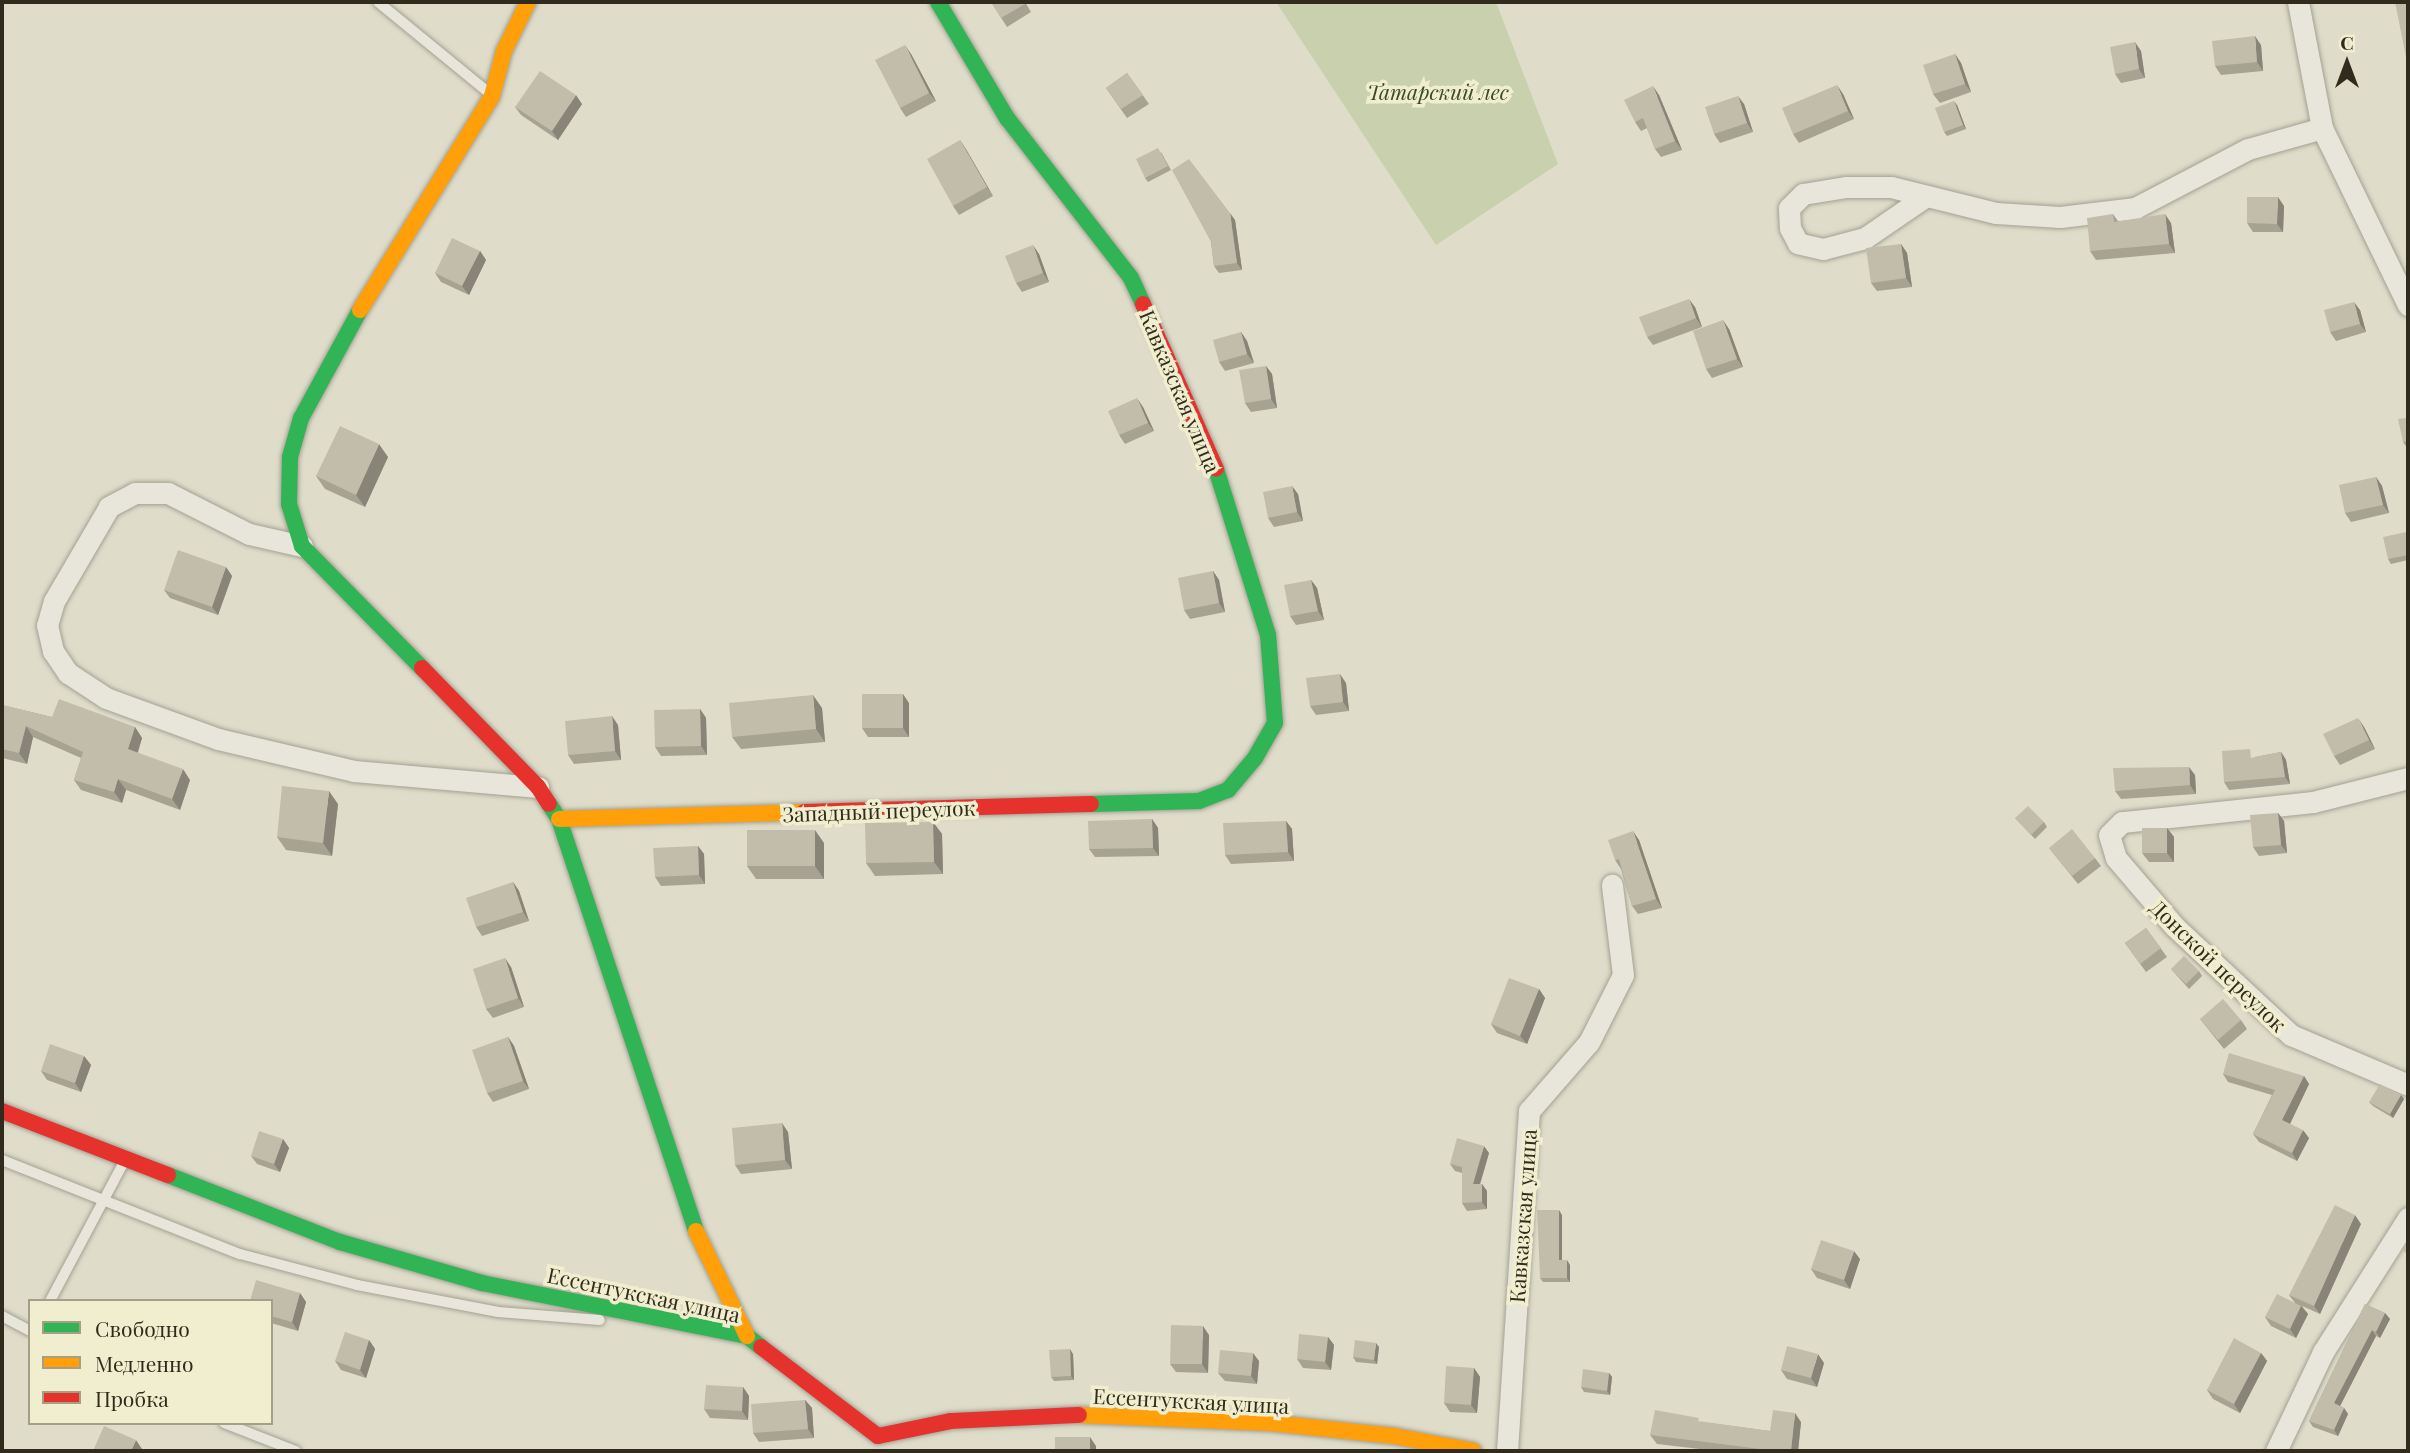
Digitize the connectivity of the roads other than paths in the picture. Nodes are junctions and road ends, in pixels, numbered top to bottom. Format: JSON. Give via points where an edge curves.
{"nodes":[{"id":1,"x":377,"y":2,"type":"edge"},
{"id":2,"x":528,"y":2,"type":"edge"},
{"id":3,"x":938,"y":2,"type":"edge"},
{"id":4,"x":2298,"y":2,"type":"edge"},
{"id":5,"x":492,"y":96,"type":"junction"},
{"id":6,"x":2322,"y":128,"type":"junction"},
{"id":7,"x":1926,"y":196,"type":"junction"},
{"id":8,"x":2408,"y":305,"type":"edge"},
{"id":9,"x":302,"y":546,"type":"junction"},
{"id":10,"x":2408,"y":778,"type":"edge"},
{"id":11,"x":538,"y":787,"type":"junction"},
{"id":12,"x":1199,"y":801,"type":"joint"},
{"id":13,"x":559,"y":819,"type":"junction"},
{"id":14,"x":1612,"y":885,"type":"dead end"},
{"id":15,"x":2408,"y":1085,"type":"edge"},
{"id":16,"x":2,"y":1111,"type":"edge"},
{"id":17,"x":2,"y":1160,"type":"edge"},
{"id":18,"x":125,"y":1160,"type":"junction"},
{"id":19,"x":101,"y":1203,"type":"junction"},
{"id":20,"x":2408,"y":1218,"type":"edge"},
{"id":21,"x":51,"y":1299,"type":"edge"},
{"id":22,"x":2,"y":1316,"type":"edge"},
{"id":23,"x":683,"y":1323,"type":"junction"},
{"id":24,"x":28,"y":1330,"type":"edge"},
{"id":25,"x":747,"y":1336,"type":"junction"},
{"id":26,"x":228,"y":1425,"type":"edge"},
{"id":27,"x":875,"y":1444,"type":"edge"},
{"id":28,"x":296,"y":1451,"type":"edge"},
{"id":29,"x":1474,"y":1451,"type":"edge"},
{"id":30,"x":1507,"y":1451,"type":"edge"},
{"id":31,"x":2276,"y":1451,"type":"edge"}],
"edges":[{"from":1,"to":5,"type":"lane"},
{"from":2,"to":5,"type":"street","via":[[504,51]]},
{"from":3,"to":12,"type":"street","name":"Кавказская улица","via":[[1007,118],[1131,278],[1212,457],[1268,635],[1275,723],[1255,758],[1228,790]]},
{"from":4,"to":6,"type":"street"},
{"from":5,"to":9,"type":"street","via":[[348,331],[301,418],[290,457],[289,504]]},
{"from":6,"to":7,"type":"street","via":[[2248,149],[2135,208],[2060,217],[1996,213]]},
{"from":6,"to":8,"type":"street"},
{"from":7,"to":7,"type":"street","via":[[1891,187],[1846,187],[1803,194],[1789,208],[1790,228],[1798,243],[1823,249],[1865,238]]},
{"from":9,"to":11,"type":"street"},
{"from":9,"to":11,"type":"street","via":[[249,534],[169,493],[135,493],[109,507],[54,601],[47,625],[53,651],[68,673],[106,698],[218,739],[354,771]]},
{"from":10,"to":15,"type":"street","name":"Донской переулок","via":[[2313,802],[2122,822],[2109,835],[2116,859],[2174,926],[2291,1035]]},
{"from":11,"to":13,"type":"street"},
{"from":12,"to":13,"type":"street","name":"Западный переулок"},
{"from":13,"to":25,"type":"street","via":[[698,1237]]},
{"from":14,"to":30,"type":"street","name":"Кавказская улица","via":[[1623,975],[1589,1042],[1529,1111]]},
{"from":16,"to":18,"type":"street","name":"Ессентукская улица"},
{"from":17,"to":19,"type":"lane"},
{"from":18,"to":19,"type":"lane"},
{"from":18,"to":23,"type":"street","name":"Ессентукская улица","via":[[366,1249],[482,1283]]},
{"from":19,"to":21,"type":"lane"},
{"from":19,"to":23,"type":"lane","via":[[240,1254],[357,1285],[498,1312],[662,1327]]},
{"from":20,"to":31,"type":"street","via":[[2323,1352]]},
{"from":22,"to":24,"type":"lane"},
{"from":23,"to":25,"type":"street","name":"Ессентукская улица"},
{"from":25,"to":27,"type":"street","name":"Ессентукская улица"},
{"from":26,"to":28,"type":"lane"},
{"from":27,"to":29,"type":"street","name":"Ессентукская улица","via":[[951,1421],[1061,1414],[1271,1423],[1394,1436]]}]}
